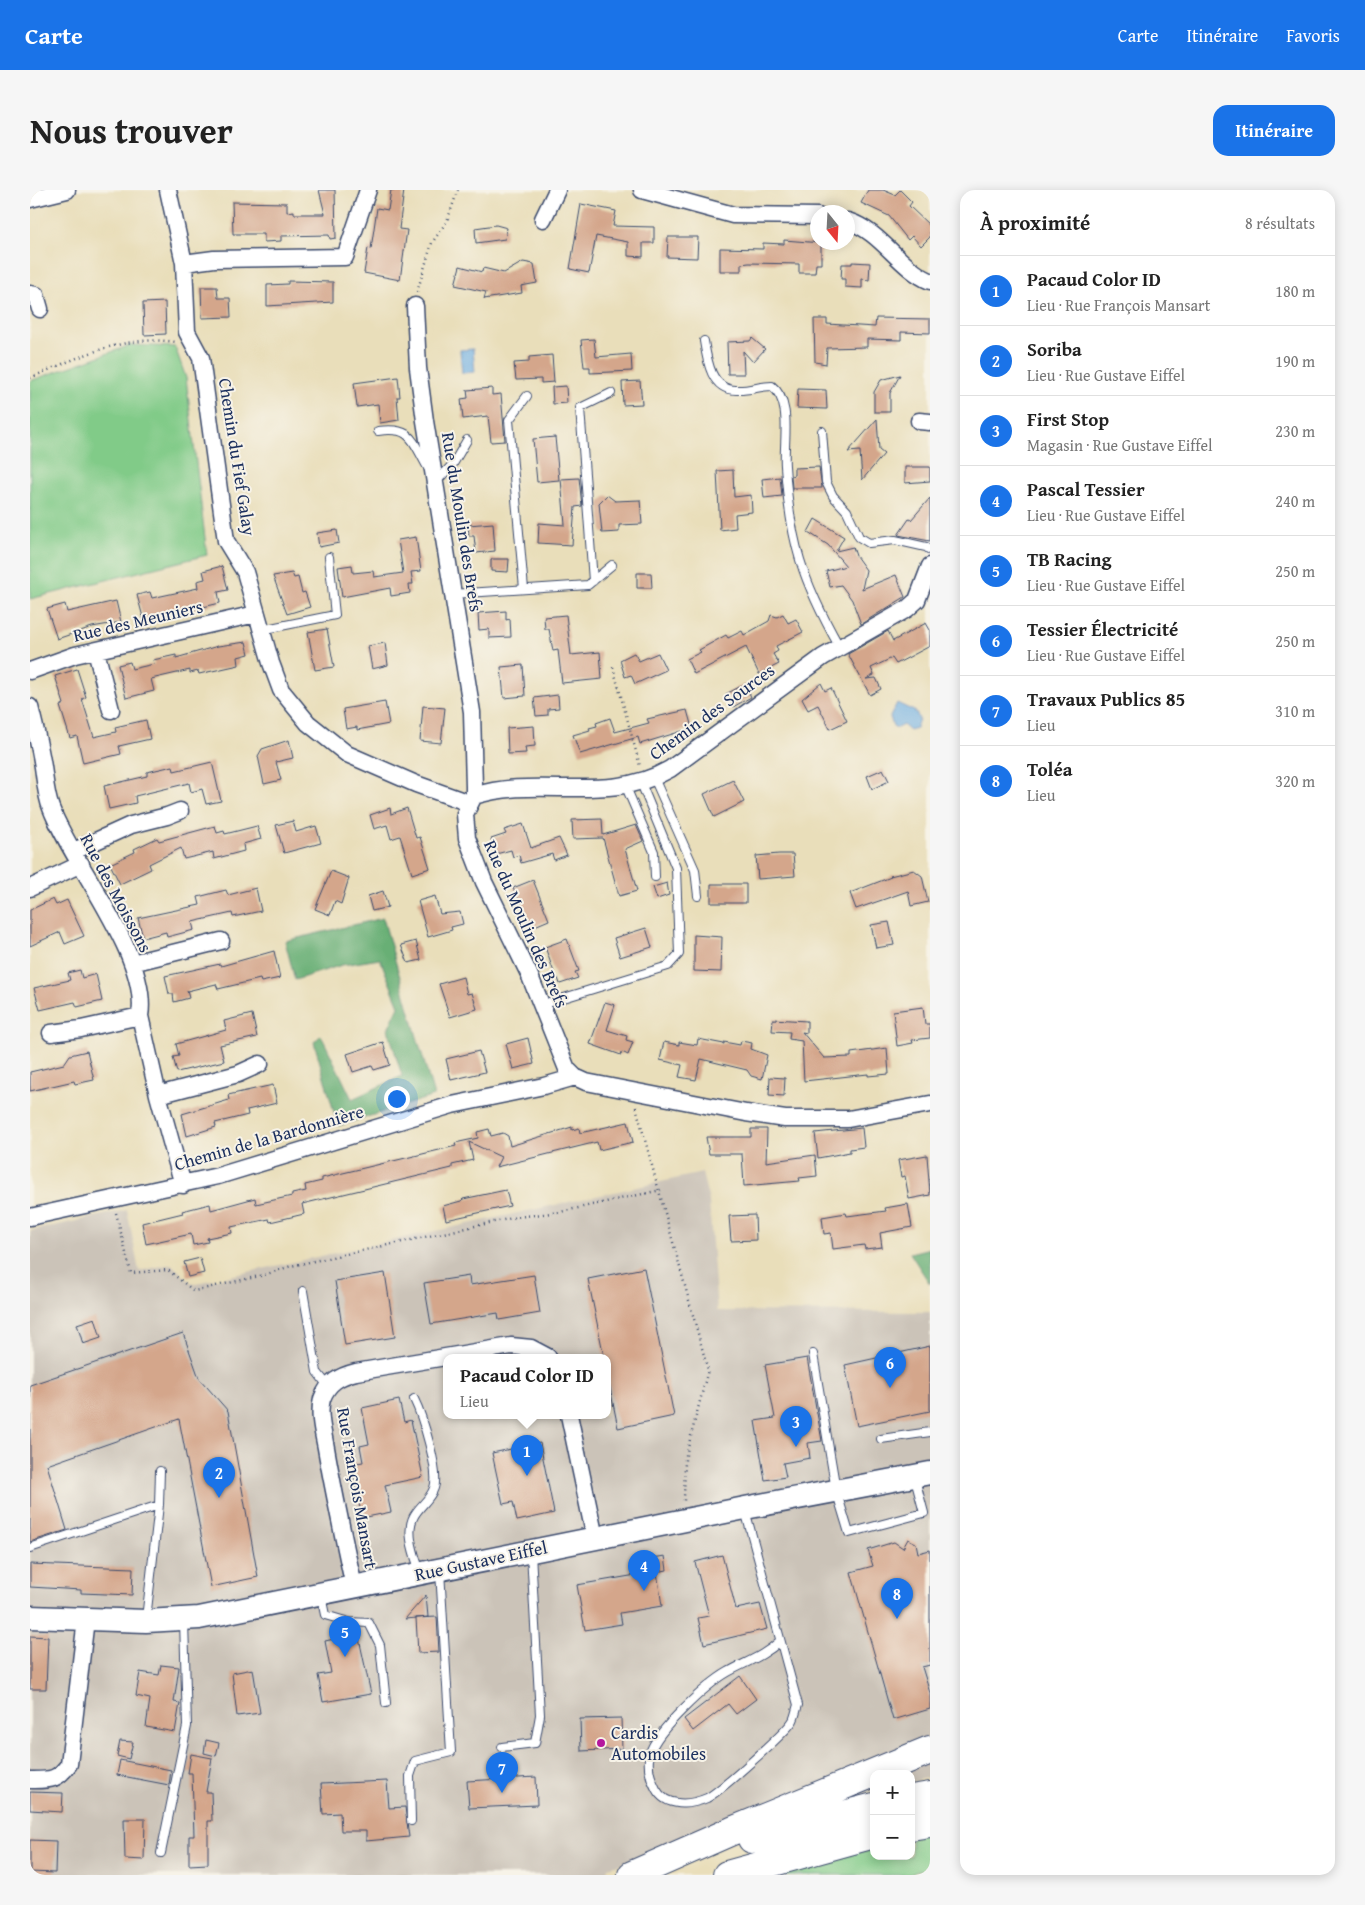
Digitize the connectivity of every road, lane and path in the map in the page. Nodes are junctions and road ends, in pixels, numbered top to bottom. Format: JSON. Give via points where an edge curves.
{"nodes":[{"id":1,"x":67,"y":190,"type":"edge"},
{"id":2,"x":168,"y":190,"type":"edge"},
{"id":3,"x":368,"y":190,"type":"edge"},
{"id":4,"x":458,"y":190,"type":"edge"},
{"id":5,"x":557,"y":190,"type":"edge"},
{"id":6,"x":642,"y":190,"type":"edge"},
{"id":7,"x":30,"y":199,"type":"edge"},
{"id":8,"x":810,"y":216,"type":"edge"},
{"id":9,"x":543,"y":219,"type":"dead end"},
{"id":10,"x":855,"y":223,"type":"edge"},
{"id":11,"x":184,"y":264,"type":"junction"},
{"id":12,"x":930,"y":281,"type":"edge"},
{"id":13,"x":30,"y":294,"type":"edge"},
{"id":14,"x":416,"y":306,"type":"joint"},
{"id":15,"x":40,"y":309,"type":"dead end"},
{"id":16,"x":191,"y":338,"type":"junction"},
{"id":17,"x":704,"y":341,"type":"dead end"},
{"id":18,"x":30,"y":378,"type":"edge"},
{"id":19,"x":611,"y":393,"type":"dead end"},
{"id":20,"x":527,"y":396,"type":"dead end"},
{"id":21,"x":378,"y":431,"type":"dead end"},
{"id":22,"x":822,"y":431,"type":"dead end"},
{"id":23,"x":466,"y":440,"type":"dead end"},
{"id":24,"x":436,"y":482,"type":"junction"},
{"id":25,"x":930,"y":550,"type":"edge"},
{"id":26,"x":329,"y":557,"type":"dead end"},
{"id":27,"x":612,"y":565,"type":"dead end"},
{"id":28,"x":930,"y":566,"type":"edge"},
{"id":29,"x":593,"y":581,"type":"junction"},
{"id":30,"x":524,"y":589,"type":"junction"},
{"id":31,"x":452,"y":594,"type":"junction"},
{"id":32,"x":256,"y":614,"type":"junction"},
{"id":33,"x":261,"y":630,"type":"junction"},
{"id":34,"x":840,"y":646,"type":"junction"},
{"id":35,"x":96,"y":651,"type":"junction"},
{"id":36,"x":613,"y":667,"type":"dead end"},
{"id":37,"x":30,"y":671,"type":"edge"},
{"id":38,"x":30,"y":707,"type":"edge"},
{"id":39,"x":112,"y":710,"type":"dead end"},
{"id":40,"x":641,"y":782,"type":"junction"},
{"id":41,"x":471,"y":799,"type":"junction"},
{"id":42,"x":180,"y":811,"type":"dead end"},
{"id":43,"x":78,"y":858,"type":"junction"},
{"id":44,"x":654,"y":877,"type":"dead end"},
{"id":45,"x":30,"y":888,"type":"edge"},
{"id":46,"x":698,"y":896,"type":"dead end"},
{"id":47,"x":221,"y":941,"type":"dead end"},
{"id":48,"x":132,"y":963,"type":"junction"},
{"id":49,"x":541,"y":1005,"type":"junction"},
{"id":50,"x":140,"y":1016,"type":"junction"},
{"id":51,"x":51,"y":1032,"type":"dead end"},
{"id":52,"x":260,"y":1064,"type":"dead end"},
{"id":53,"x":575,"y":1077,"type":"junction"},
{"id":54,"x":632,"y":1091,"type":"junction"},
{"id":55,"x":158,"y":1095,"type":"junction"},
{"id":56,"x":930,"y":1104,"type":"edge"},
{"id":57,"x":183,"y":1185,"type":"junction"},
{"id":58,"x":660,"y":1191,"type":"junction"},
{"id":59,"x":106,"y":1201,"type":"junction"},
{"id":60,"x":30,"y":1217,"type":"edge"},
{"id":61,"x":303,"y":1291,"type":"dead end"},
{"id":62,"x":463,"y":1354,"type":"edge"},
{"id":63,"x":542,"y":1354,"type":"edge"},
{"id":64,"x":813,"y":1354,"type":"dead end"},
{"id":65,"x":443,"y":1357,"type":"edge"},
{"id":66,"x":328,"y":1386,"type":"junction"},
{"id":67,"x":414,"y":1399,"type":"dead end"},
{"id":68,"x":570,"y":1419,"type":"edge"},
{"id":69,"x":930,"y":1432,"type":"edge"},
{"id":70,"x":881,"y":1439,"type":"dead end"},
{"id":71,"x":160,"y":1471,"type":"dead end"},
{"id":72,"x":922,"y":1474,"type":"edge"},
{"id":73,"x":836,"y":1490,"type":"junction"},
{"id":74,"x":159,"y":1505,"type":"junction"},
{"id":75,"x":745,"y":1508,"type":"junction"},
{"id":76,"x":684,"y":1520,"type":"junction"},
{"id":77,"x":596,"y":1538,"type":"junction"},
{"id":78,"x":30,"y":1548,"type":"edge"},
{"id":79,"x":531,"y":1551,"type":"junction"},
{"id":80,"x":430,"y":1572,"type":"junction"},
{"id":81,"x":354,"y":1587,"type":"junction"},
{"id":82,"x":320,"y":1594,"type":"junction"},
{"id":83,"x":30,"y":1617,"type":"edge"},
{"id":84,"x":86,"y":1619,"type":"junction"},
{"id":85,"x":184,"y":1619,"type":"junction"},
{"id":86,"x":146,"y":1621,"type":"junction"},
{"id":87,"x":780,"y":1642,"type":"junction"},
{"id":88,"x":386,"y":1703,"type":"dead end"},
{"id":89,"x":502,"y":1747,"type":"dead end"},
{"id":90,"x":930,"y":1750,"type":"edge"},
{"id":91,"x":30,"y":1780,"type":"edge"},
{"id":92,"x":930,"y":1796,"type":"edge"},
{"id":93,"x":915,"y":1798,"type":"edge"},
{"id":94,"x":870,"y":1808,"type":"edge"},
{"id":95,"x":410,"y":1821,"type":"dead end"},
{"id":96,"x":930,"y":1823,"type":"edge"},
{"id":97,"x":915,"y":1825,"type":"edge"},
{"id":98,"x":870,"y":1835,"type":"edge"},
{"id":99,"x":161,"y":1853,"type":"dead end"},
{"id":100,"x":632,"y":1875,"type":"edge"},
{"id":101,"x":637,"y":1875,"type":"edge"},
{"id":102,"x":726,"y":1875,"type":"edge"}],
"edges":[{"from":1,"to":7,"type":"street"},
{"from":2,"to":11,"type":"street","name":"Chemin du Fief Galay"},
{"from":3,"to":11,"type":"street","via":[[345,258],[214,259]]},
{"from":4,"to":14,"type":"path","via":[[447,221],[432,243],[418,283]]},
{"from":5,"to":9,"type":"street"},
{"from":6,"to":8,"type":"street","via":[[733,215]]},
{"from":10,"to":12,"type":"street","via":[[876,235],[906,264]]},
{"from":11,"to":16,"type":"street","name":"Chemin du Fief Galay"},
{"from":13,"to":15,"type":"street","via":[[36,295]]},
{"from":14,"to":24,"type":"street","name":"Rue du Moulin des Brefs","via":[[418,368]]},
{"from":16,"to":18,"type":"path","via":[[117,344]]},
{"from":16,"to":32,"type":"street","name":"Chemin du Fief Galay","via":[[201,358],[226,541],[246,572]]},
{"from":17,"to":34,"type":"lane","via":[[714,378],[727,389],[772,386],[780,393],[784,406],[784,464],[789,520],[797,557],[809,588]]},
{"from":19,"to":29,"type":"lane","via":[[580,408]]},
{"from":20,"to":30,"type":"lane","via":[[509,420]]},
{"from":21,"to":24,"type":"lane","via":[[396,428],[409,434]]},
{"from":22,"to":25,"type":"lane","via":[[828,489],[847,511],[859,537],[869,543],[894,540]]},
{"from":23,"to":24,"type":"lane","via":[[453,464]]},
{"from":24,"to":31,"type":"street","name":"Rue du Moulin des Brefs"},
{"from":26,"to":33,"type":"lane","via":[[335,615]]},
{"from":27,"to":29,"type":"lane"},
{"from":28,"to":34,"type":"street","name":"Chemin des Sources","via":[[917,600],[907,609]]},
{"from":29,"to":30,"type":"lane","via":[[588,585]]},
{"from":30,"to":31,"type":"lane"},
{"from":31,"to":41,"type":"street","name":"Rue du Moulin des Brefs","via":[[472,712]]},
{"from":32,"to":33,"type":"street","name":"Chemin du Fief Galay"},
{"from":32,"to":35,"type":"street","name":"Rue des Meuniers"},
{"from":33,"to":41,"type":"street","name":"Chemin du Fief Galay","via":[[281,690],[322,736],[347,754],[416,784]]},
{"from":34,"to":40,"type":"street","name":"Chemin des Sources"},
{"from":35,"to":37,"type":"street","name":"Rue des Meuniers"},
{"from":35,"to":39,"type":"street"},
{"from":36,"to":40,"type":"path"},
{"from":38,"to":43,"type":"street","name":"Rue des Moissons","via":[[50,805]]},
{"from":40,"to":41,"type":"street","via":[[506,789]]},
{"from":40,"to":44,"type":"lane","via":[[654,852]]},
{"from":40,"to":46,"type":"lane","via":[[695,870]]},
{"from":40,"to":49,"type":"lane","via":[[676,868],[679,954],[668,966]]},
{"from":41,"to":49,"type":"street","name":"Rue du Moulin des Brefs","via":[[464,822],[467,838]]},
{"from":42,"to":43,"type":"street","via":[[131,824]]},
{"from":43,"to":45,"type":"street"},
{"from":43,"to":48,"type":"street","name":"Rue des Moissons"},
{"from":47,"to":48,"type":"street"},
{"from":48,"to":50,"type":"street","name":"Rue des Moissons","via":[[142,1003]]},
{"from":49,"to":53,"type":"street","name":"Rue du Moulin des Brefs","via":[[562,1058]]},
{"from":50,"to":51,"type":"street"},
{"from":50,"to":55,"type":"street","name":"Rue des Moissons"},
{"from":52,"to":55,"type":"street","via":[[238,1074]]},
{"from":53,"to":54,"type":"street"},
{"from":53,"to":57,"type":"street","name":"Chemin de la Bardonnière","via":[[452,1105],[274,1161]]},
{"from":54,"to":56,"type":"street","via":[[746,1113],[814,1120],[880,1114]]},
{"from":54,"to":58,"type":"path"},
{"from":55,"to":57,"type":"street","name":"Rue des Moissons"},
{"from":57,"to":59,"type":"street","name":"Chemin de la Bardonnière"},
{"from":58,"to":59,"type":"path","via":[[560,1212],[517,1217],[291,1266],[194,1291],[168,1270],[131,1273],[118,1215]]},
{"from":58,"to":76,"type":"path","via":[[708,1370],[685,1458]]},
{"from":59,"to":60,"type":"street","name":"Chemin de la Bardonnière"},
{"from":61,"to":66,"type":"lane","via":[[317,1372]]},
{"from":62,"to":63,"type":"street","name":"Rue François Mansart","via":[[511,1346],[531,1348]]},
{"from":64,"to":73,"type":"lane"},
{"from":65,"to":66,"type":"street","name":"Rue François Mansart","via":[[356,1372],[340,1376]]},
{"from":66,"to":81,"type":"street","name":"Rue François Mansart","via":[[322,1399],[321,1415]]},
{"from":67,"to":80,"type":"lane","via":[[429,1437],[435,1486],[428,1501],[414,1516],[411,1538]]},
{"from":68,"to":77,"type":"street"},
{"from":69,"to":70,"type":"lane"},
{"from":71,"to":74,"type":"lane"},
{"from":72,"to":73,"type":"street","name":"Rue Gustave Eiffel"},
{"from":72,"to":73,"type":"lane","via":[[924,1513],[849,1533]]},
{"from":73,"to":75,"type":"street","name":"Rue Gustave Eiffel"},
{"from":74,"to":78,"type":"lane"},
{"from":74,"to":86,"type":"lane"},
{"from":75,"to":76,"type":"street","name":"Rue Gustave Eiffel"},
{"from":75,"to":87,"type":"lane"},
{"from":76,"to":77,"type":"street","name":"Rue Gustave Eiffel"},
{"from":77,"to":79,"type":"street","name":"Rue Gustave Eiffel"},
{"from":79,"to":80,"type":"street","name":"Rue Gustave Eiffel"},
{"from":79,"to":89,"type":"lane","via":[[540,1715],[535,1743]]},
{"from":80,"to":81,"type":"street","name":"Rue Gustave Eiffel"},
{"from":80,"to":95,"type":"lane","via":[[451,1752],[416,1761],[410,1776]]},
{"from":81,"to":82,"type":"street","name":"Rue Gustave Eiffel"},
{"from":82,"to":85,"type":"street","name":"Rue Gustave Eiffel"},
{"from":82,"to":88,"type":"lane","via":[[325,1615],[349,1622],[369,1623],[380,1645]]},
{"from":83,"to":84,"type":"street","name":"Rue Gustave Eiffel"},
{"from":84,"to":86,"type":"street","name":"Rue Gustave Eiffel"},
{"from":84,"to":91,"type":"street","via":[[69,1764],[62,1774],[51,1780]]},
{"from":85,"to":86,"type":"street","name":"Rue Gustave Eiffel"},
{"from":85,"to":99,"type":"lane","via":[[187,1726]]},
{"from":87,"to":87,"type":"lane","via":[[798,1705],[792,1721],[709,1797],[688,1804],[672,1802],[657,1792],[649,1770],[650,1754],[657,1737],[691,1701],[726,1673],[762,1656]]},
{"from":90,"to":100,"type":"highway"},
{"from":92,"to":93,"type":"highway"},
{"from":94,"to":101,"type":"highway","via":[[768,1834]]},
{"from":96,"to":97,"type":"highway"},
{"from":98,"to":102,"type":"highway"}]}
